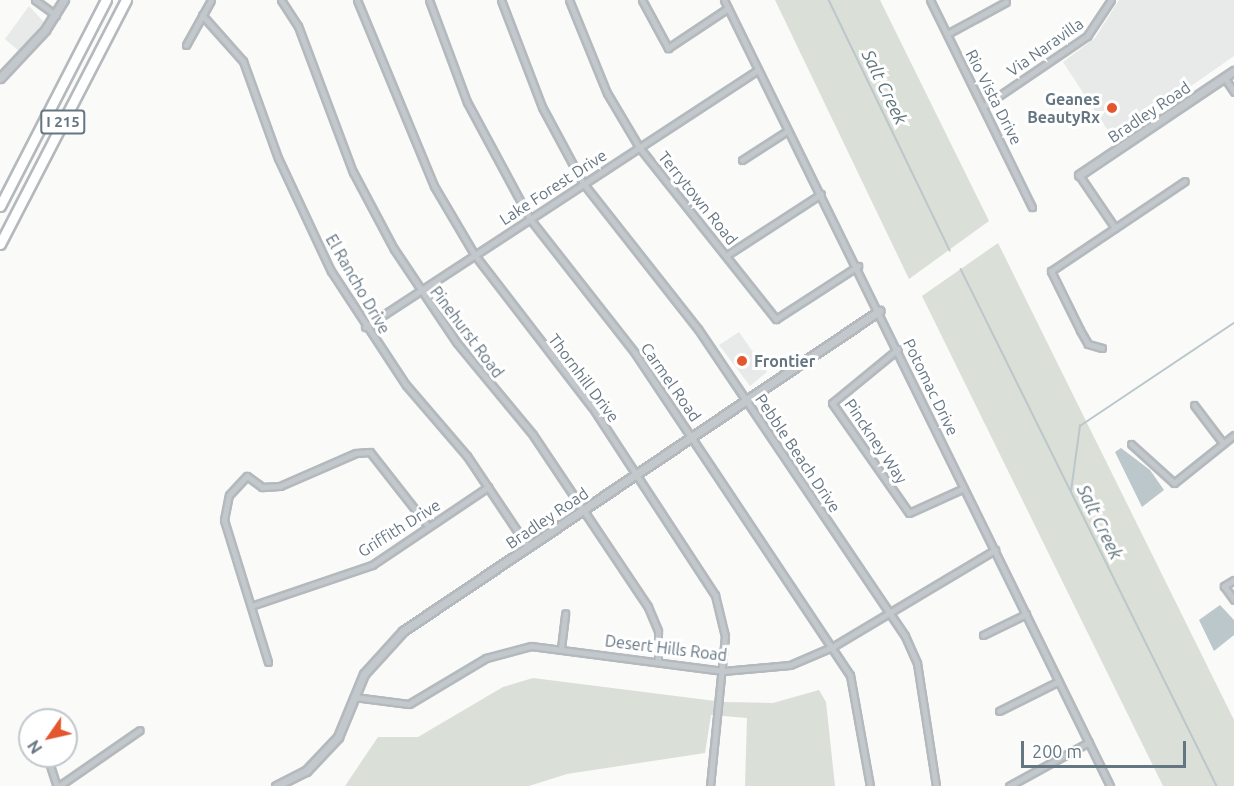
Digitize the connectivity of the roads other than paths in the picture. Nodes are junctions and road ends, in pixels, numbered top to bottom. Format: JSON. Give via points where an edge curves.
{"nodes":[{"id":1,"x":35,"y":0,"type":"edge"},
{"id":2,"x":64,"y":0,"type":"edge"},
{"id":3,"x":106,"y":0,"type":"edge"},
{"id":4,"x":126,"y":0,"type":"edge"},
{"id":5,"x":211,"y":0,"type":"edge"},
{"id":6,"x":280,"y":0,"type":"edge"},
{"id":7,"x":357,"y":0,"type":"edge"},
{"id":8,"x":429,"y":0,"type":"edge"},
{"id":9,"x":501,"y":0,"type":"edge"},
{"id":10,"x":569,"y":0,"type":"edge"},
{"id":11,"x":642,"y":0,"type":"edge"},
{"id":12,"x":724,"y":0,"type":"edge"},
{"id":13,"x":930,"y":0,"type":"edge"},
{"id":14,"x":1111,"y":0,"type":"edge"},
{"id":15,"x":1006,"y":2,"type":"dead end"},
{"id":16,"x":728,"y":8,"type":"junction"},
{"id":17,"x":56,"y":15,"type":"junction"},
{"id":18,"x":201,"y":15,"type":"junction"},
{"id":19,"x":947,"y":34,"type":"junction"},
{"id":20,"x":186,"y":45,"type":"dead end"},
{"id":21,"x":757,"y":70,"type":"junction"},
{"id":22,"x":1234,"y":71,"type":"edge"},
{"id":23,"x":1224,"y":77,"type":"junction"},
{"id":24,"x":0,"y":78,"type":"edge"},
{"id":25,"x":1234,"y":92,"type":"edge"},
{"id":26,"x":984,"y":106,"type":"junction"},
{"id":27,"x":787,"y":131,"type":"junction"},
{"id":28,"x":639,"y":147,"type":"junction"},
{"id":29,"x":742,"y":160,"type":"dead end"},
{"id":30,"x":1079,"y":175,"type":"joint"},
{"id":31,"x":1185,"y":181,"type":"dead end"},
{"id":32,"x":583,"y":183,"type":"junction"},
{"id":33,"x":821,"y":194,"type":"junction"},
{"id":34,"x":0,"y":206,"type":"edge"},
{"id":35,"x":1032,"y":207,"type":"dead end"},
{"id":36,"x":530,"y":219,"type":"junction"},
{"id":37,"x":1115,"y":228,"type":"junction"},
{"id":38,"x":0,"y":244,"type":"edge"},
{"id":39,"x":474,"y":254,"type":"junction"},
{"id":40,"x":727,"y":255,"type":"junction"},
{"id":41,"x":858,"y":266,"type":"junction"},
{"id":42,"x":419,"y":291,"type":"junction"},
{"id":43,"x":879,"y":311,"type":"junction"},
{"id":44,"x":365,"y":327,"type":"junction"},
{"id":45,"x":1102,"y":348,"type":"dead end"},
{"id":46,"x":898,"y":349,"type":"junction"},
{"id":47,"x":747,"y":401,"type":"junction"},
{"id":48,"x":1194,"y":405,"type":"dead end"},
{"id":49,"x":1234,"y":435,"type":"edge"},
{"id":50,"x":692,"y":437,"type":"junction"},
{"id":51,"x":1223,"y":443,"type":"junction"},
{"id":52,"x":1131,"y":444,"type":"dead end"},
{"id":53,"x":637,"y":474,"type":"junction"},
{"id":54,"x":488,"y":487,"type":"junction"},
{"id":55,"x":964,"y":488,"type":"junction"},
{"id":56,"x":582,"y":511,"type":"junction"},
{"id":57,"x":428,"y":526,"type":"junction"},
{"id":58,"x":528,"y":547,"type":"junction"},
{"id":59,"x":995,"y":550,"type":"junction"},
{"id":60,"x":1234,"y":580,"type":"edge"},
{"id":61,"x":1234,"y":600,"type":"edge"},
{"id":62,"x":251,"y":606,"type":"junction"},
{"id":63,"x":888,"y":610,"type":"junction"},
{"id":64,"x":565,"y":613,"type":"dead end"},
{"id":65,"x":1026,"y":614,"type":"junction"},
{"id":66,"x":983,"y":635,"type":"dead end"},
{"id":67,"x":832,"y":647,"type":"junction"},
{"id":68,"x":561,"y":648,"type":"junction"},
{"id":69,"x":658,"y":661,"type":"junction"},
{"id":70,"x":268,"y":662,"type":"dead end"},
{"id":71,"x":723,"y":670,"type":"junction"},
{"id":72,"x":1057,"y":682,"type":"junction"},
{"id":73,"x":354,"y":697,"type":"junction"},
{"id":74,"x":999,"y":711,"type":"dead end"},
{"id":75,"x":140,"y":730,"type":"dead end"},
{"id":76,"x":1089,"y":742,"type":"junction"},
{"id":77,"x":51,"y":768,"type":"edge"},
{"id":78,"x":58,"y":786,"type":"edge"},
{"id":79,"x":276,"y":786,"type":"edge"},
{"id":80,"x":710,"y":786,"type":"edge"},
{"id":81,"x":870,"y":786,"type":"edge"},
{"id":82,"x":936,"y":786,"type":"edge"},
{"id":83,"x":1009,"y":786,"type":"edge"},
{"id":84,"x":1110,"y":786,"type":"edge"}],
"edges":[{"from":1,"to":17,"type":"street"},
{"from":2,"to":17,"type":"street"},
{"from":3,"to":34,"type":"highway","number":"I 215"},
{"from":4,"to":38,"type":"highway","number":"I 215"},
{"from":5,"to":18,"type":"street"},
{"from":6,"to":42,"type":"street","name":"Pinehurst Road","via":[[298,26],[353,172]]},
{"from":7,"to":39,"type":"street","name":"Thornhill Drive","via":[[429,176]]},
{"from":8,"to":36,"type":"street","name":"Carmel Road","via":[[467,102]]},
{"from":9,"to":32,"type":"street","name":"Pebble Beach Drive","via":[[542,107]]},
{"from":10,"to":28,"type":"street","name":"Terrytown Road","via":[[607,93]]},
{"from":11,"to":16,"type":"street","via":[[668,48]]},
{"from":12,"to":16,"type":"street","name":"Potomac Drive"},
{"from":13,"to":19,"type":"street","name":"Rio Vista Drive"},
{"from":14,"to":26,"type":"street","name":"Via Naravilla","via":[[1087,36]]},
{"from":15,"to":19,"type":"street"},
{"from":16,"to":21,"type":"street","name":"Potomac Drive"},
{"from":17,"to":24,"type":"street"},
{"from":18,"to":20,"type":"street"},
{"from":18,"to":44,"type":"street","name":"El Rancho Drive","via":[[243,61],[278,158],[331,271]]},
{"from":19,"to":26,"type":"street","name":"Rio Vista Drive"},
{"from":21,"to":27,"type":"street","name":"Potomac Drive"},
{"from":21,"to":28,"type":"street","name":"Lake Forest Drive"},
{"from":22,"to":23,"type":"street","name":"Bradley Road"},
{"from":23,"to":25,"type":"street"},
{"from":23,"to":30,"type":"street","name":"Bradley Road"},
{"from":26,"to":35,"type":"street","name":"Rio Vista Drive"},
{"from":27,"to":29,"type":"street"},
{"from":27,"to":33,"type":"street","name":"Potomac Drive"},
{"from":28,"to":32,"type":"street","name":"Lake Forest Drive"},
{"from":28,"to":40,"type":"street","name":"Terrytown Road"},
{"from":30,"to":37,"type":"street"},
{"from":31,"to":37,"type":"street"},
{"from":32,"to":36,"type":"street","name":"Lake Forest Drive"},
{"from":32,"to":47,"type":"street","name":"Pebble Beach Drive","via":[[698,329]]},
{"from":33,"to":40,"type":"street"},
{"from":33,"to":41,"type":"street","name":"Potomac Drive"},
{"from":36,"to":39,"type":"street","name":"Lake Forest Drive"},
{"from":36,"to":50,"type":"street","name":"Carmel Road","via":[[635,353]]},
{"from":37,"to":45,"type":"street","via":[[1051,271],[1089,344]]},
{"from":39,"to":42,"type":"street","name":"Lake Forest Drive"},
{"from":39,"to":53,"type":"street","name":"Thornhill Drive"},
{"from":40,"to":41,"type":"street","name":"Terrytown Road","via":[[776,319]]},
{"from":41,"to":43,"type":"street","name":"Potomac Drive"},
{"from":42,"to":44,"type":"street","name":"Lake Forest Drive"},
{"from":42,"to":56,"type":"street","name":"Pinehurst Road","via":[[533,435]]},
{"from":43,"to":46,"type":"street","name":"Potomac Drive"},
{"from":43,"to":47,"type":"street","name":"Bradley Road"},
{"from":44,"to":54,"type":"street","name":"El Rancho Drive"},
{"from":46,"to":55,"type":"street","name":"Potomac Drive"},
{"from":46,"to":55,"type":"street","name":"Pinckney Way","via":[[832,403],[909,513]]},
{"from":47,"to":50,"type":"street","name":"Bradley Road"},
{"from":47,"to":63,"type":"street","name":"Pebble Beach Drive"},
{"from":48,"to":51,"type":"street"},
{"from":49,"to":51,"type":"street"},
{"from":50,"to":53,"type":"street","name":"Bradley Road"},
{"from":50,"to":67,"type":"street","name":"Carmel Road"},
{"from":51,"to":52,"type":"street","via":[[1174,483]]},
{"from":53,"to":56,"type":"street","name":"Bradley Road"},
{"from":53,"to":71,"type":"street","name":"Thornhill Drive","via":[[715,595],[725,636]]},
{"from":54,"to":57,"type":"street","name":"Griffith Drive"},
{"from":54,"to":58,"type":"street","name":"El Rancho Drive"},
{"from":55,"to":59,"type":"street","name":"Potomac Drive"},
{"from":56,"to":58,"type":"street","name":"Bradley Road"},
{"from":56,"to":69,"type":"street","name":"Pinehurst Road","via":[[654,618]]},
{"from":57,"to":62,"type":"street","name":"Griffith Drive","via":[[372,565]]},
{"from":57,"to":62,"type":"street","via":[[370,452],[356,453],[280,486],[262,487],[247,476],[230,495],[224,520]]},
{"from":58,"to":73,"type":"street","name":"Bradley Road","via":[[387,644]]},
{"from":59,"to":63,"type":"street","name":"Desert Hills Road"},
{"from":59,"to":65,"type":"street","name":"Potomac Drive"},
{"from":60,"to":61,"type":"street","via":[[1224,586]]},
{"from":62,"to":70,"type":"street"},
{"from":63,"to":67,"type":"street","name":"Desert Hills Road"},
{"from":63,"to":82,"type":"street","name":"Pebble Beach Drive","via":[[916,663]]},
{"from":64,"to":68,"type":"street"},
{"from":65,"to":66,"type":"street"},
{"from":65,"to":72,"type":"street","name":"Potomac Drive"},
{"from":67,"to":71,"type":"street","name":"Desert Hills Road","via":[[790,666]]},
{"from":67,"to":81,"type":"street","name":"Carmel Road","via":[[850,675]]},
{"from":68,"to":69,"type":"street","name":"Desert Hills Road"},
{"from":68,"to":73,"type":"street","name":"Desert Hills Road","via":[[531,646],[486,658],[409,704]]},
{"from":69,"to":71,"type":"street","name":"Desert Hills Road"},
{"from":71,"to":80,"type":"street","name":"Thornhill Drive"},
{"from":72,"to":74,"type":"street"},
{"from":72,"to":76,"type":"street","name":"Potomac Drive"},
{"from":73,"to":79,"type":"street","name":"Bradley Road","via":[[338,737],[319,760]]},
{"from":75,"to":78,"type":"street"},
{"from":76,"to":83,"type":"street"},
{"from":76,"to":84,"type":"street","name":"Potomac Drive"},
{"from":77,"to":78,"type":"street"}]}
